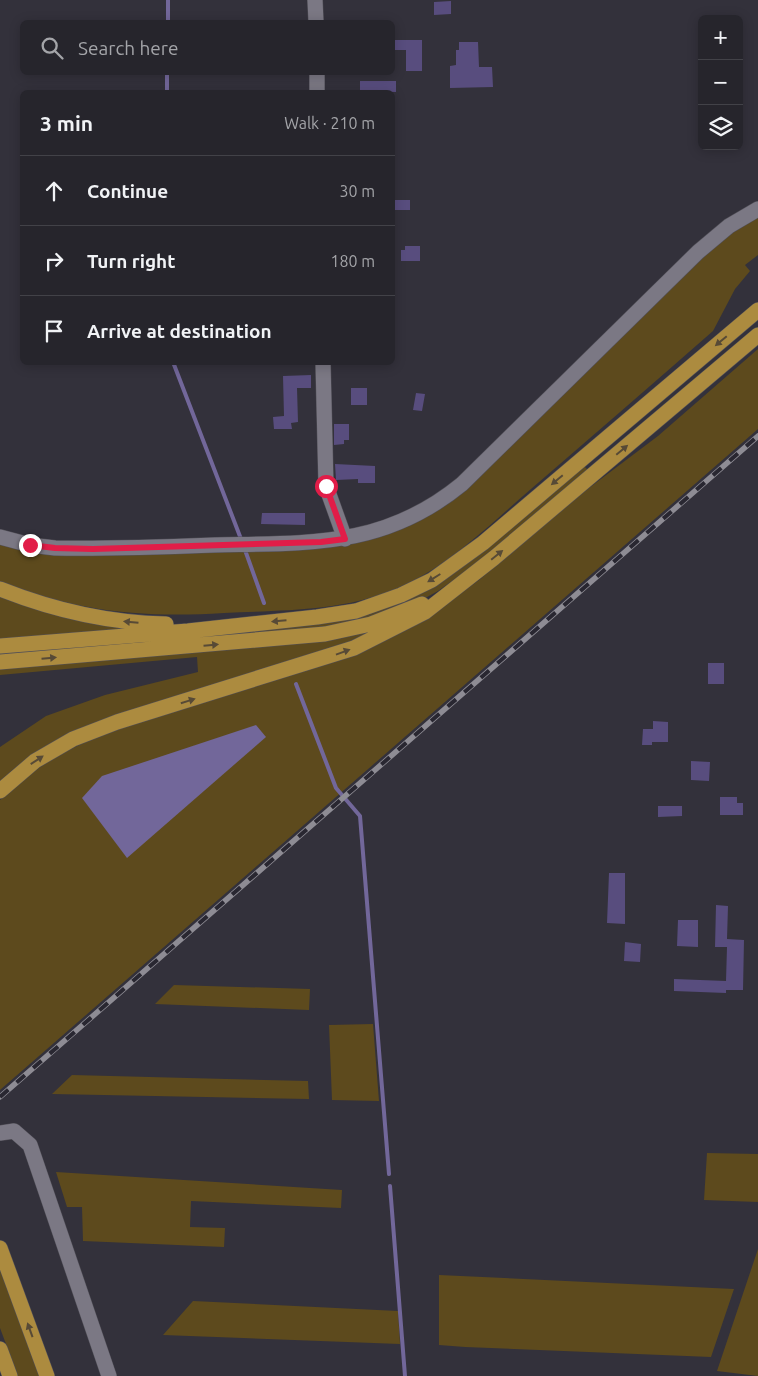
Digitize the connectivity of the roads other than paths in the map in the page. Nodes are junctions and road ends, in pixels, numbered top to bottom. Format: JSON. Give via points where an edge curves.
{"nodes":[{"id":1,"x":315,"y":0,"type":"edge"},
{"id":2,"x":316,"y":20,"type":"edge"},
{"id":3,"x":317,"y":75,"type":"edge"},
{"id":4,"x":317,"y":90,"type":"edge"},
{"id":5,"x":758,"y":209,"type":"edge"},
{"id":6,"x":758,"y":310,"type":"edge"},
{"id":7,"x":758,"y":335,"type":"edge"},
{"id":8,"x":323,"y":365,"type":"edge"},
{"id":9,"x":0,"y":537,"type":"edge"},
{"id":10,"x":345,"y":539,"type":"junction"},
{"id":11,"x":459,"y":585,"type":"junction"},
{"id":12,"x":0,"y":589,"type":"edge"},
{"id":13,"x":250,"y":624,"type":"junction"},
{"id":14,"x":0,"y":646,"type":"edge"},
{"id":15,"x":0,"y":662,"type":"edge"},
{"id":16,"x":0,"y":791,"type":"edge"},
{"id":17,"x":0,"y":1133,"type":"edge"},
{"id":18,"x":0,"y":1248,"type":"edge"},
{"id":19,"x":0,"y":1349,"type":"edge"},
{"id":20,"x":10,"y":1376,"type":"edge"},
{"id":21,"x":47,"y":1376,"type":"edge"},
{"id":22,"x":109,"y":1376,"type":"edge"}],
"edges":[{"from":1,"to":2,"type":"street"},
{"from":3,"to":4,"type":"street"},
{"from":5,"to":10,"type":"street","via":[[712,239],[486,462],[438,504],[374,532]]},
{"from":6,"to":13,"type":"highway","one_way":true,"via":[[483,543],[432,580],[387,602],[356,611]]},
{"from":11,"to":7,"type":"highway","one_way":true},
{"from":8,"to":10,"type":"street","via":[[326,486]]},
{"from":9,"to":10,"type":"street","via":[[55,548]]},
{"from":15,"to":11,"type":"highway","one_way":true,"via":[[325,634],[389,619]]},
{"from":16,"to":11,"type":"highway","one_way":true,"via":[[35,761],[74,739],[117,722],[354,648],[414,618],[439,603]]},
{"from":13,"to":12,"type":"highway","one_way":true,"via":[[119,621],[46,606]]},
{"from":13,"to":14,"type":"highway"},
{"from":17,"to":22,"type":"street","via":[[14,1131],[30,1145]]},
{"from":21,"to":18,"type":"highway","one_way":true},
{"from":19,"to":20,"type":"highway"}]}
